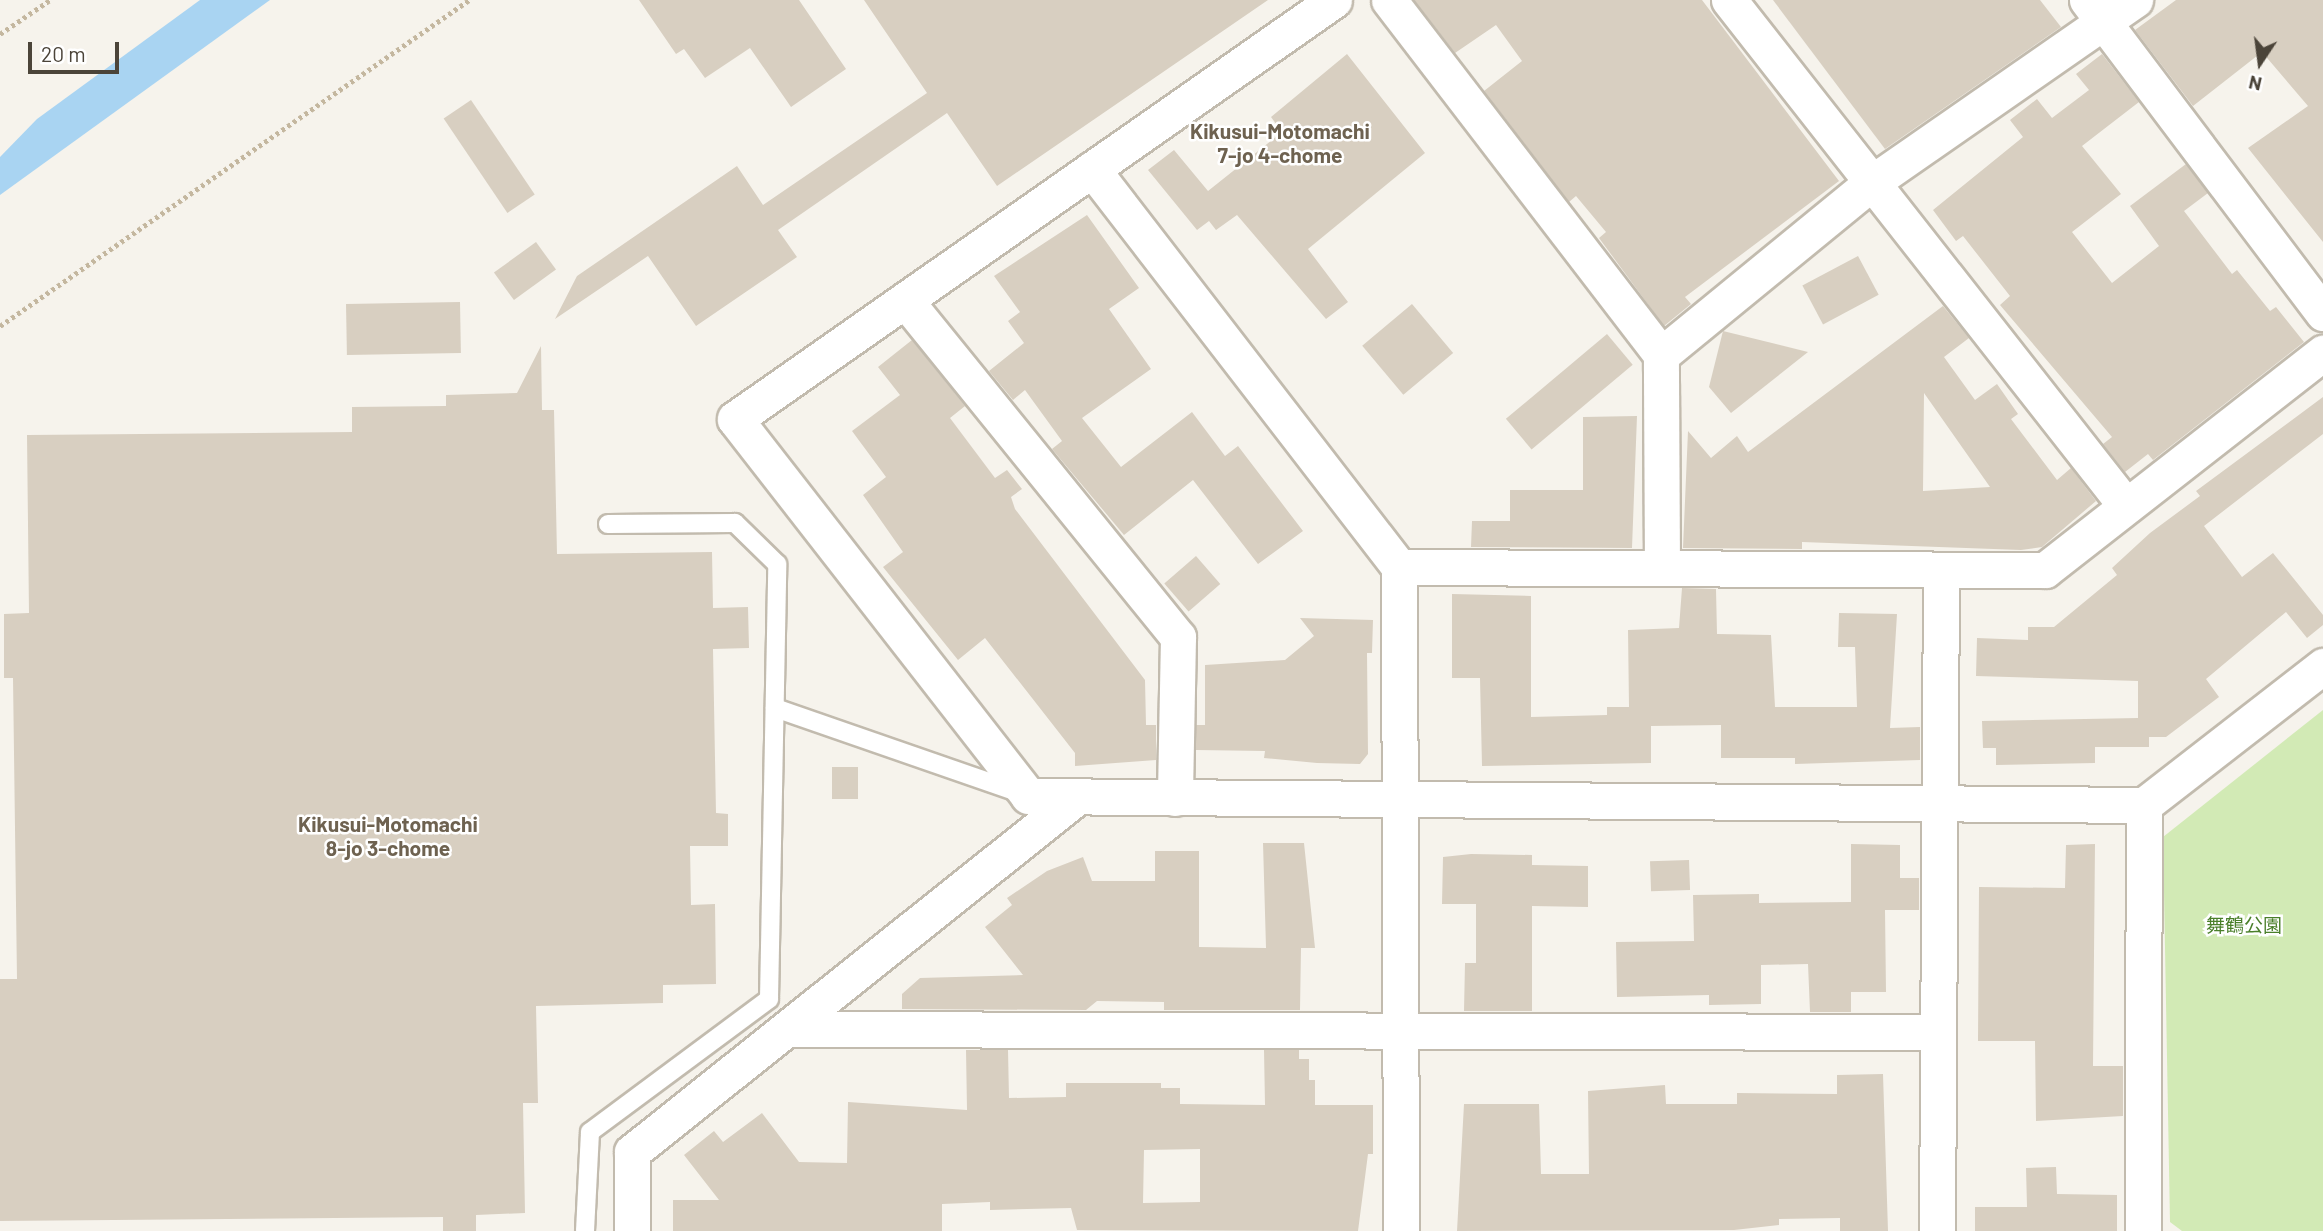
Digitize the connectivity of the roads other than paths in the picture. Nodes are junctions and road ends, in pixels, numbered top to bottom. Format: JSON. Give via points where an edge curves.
{"nodes":[{"id":1,"x":1334,"y":0,"type":"edge"},
{"id":2,"x":1389,"y":0,"type":"edge"},
{"id":3,"x":1729,"y":0,"type":"edge"},
{"id":4,"x":2135,"y":0,"type":"edge"},
{"id":5,"x":2096,"y":12,"type":"edge"},
{"id":6,"x":1092,"y":169,"type":"junction"},
{"id":7,"x":1870,"y":184,"type":"junction"},
{"id":8,"x":905,"y":300,"type":"junction"},
{"id":9,"x":2323,"y":313,"type":"edge"},
{"id":10,"x":2323,"y":353,"type":"edge"},
{"id":11,"x":1661,"y":355,"type":"junction"},
{"id":12,"x":2126,"y":506,"type":"junction"},
{"id":13,"x":608,"y":524,"type":"dead end"},
{"id":14,"x":1399,"y":567,"type":"junction"},
{"id":15,"x":1662,"y":567,"type":"junction"},
{"id":16,"x":1941,"y":571,"type":"junction"},
{"id":17,"x":2323,"y":666,"type":"edge"},
{"id":18,"x":775,"y":708,"type":"junction"},
{"id":19,"x":1028,"y":796,"type":"junction"},
{"id":20,"x":1077,"y":797,"type":"junction"},
{"id":21,"x":1175,"y":798,"type":"junction"},
{"id":22,"x":1404,"y":802,"type":"junction"},
{"id":23,"x":2144,"y":805,"type":"junction"},
{"id":24,"x":1942,"y":807,"type":"junction"},
{"id":25,"x":1402,"y":1028,"type":"junction"},
{"id":26,"x":789,"y":1029,"type":"junction"},
{"id":27,"x":1937,"y":1032,"type":"junction"},
{"id":28,"x":585,"y":1231,"type":"edge"},
{"id":29,"x":632,"y":1231,"type":"edge"},
{"id":30,"x":1402,"y":1231,"type":"edge"},
{"id":31,"x":1937,"y":1231,"type":"edge"},
{"id":32,"x":2143,"y":1231,"type":"edge"}],
"edges":[{"from":1,"to":6,"type":"street"},
{"from":2,"to":11,"type":"street"},
{"from":3,"to":7,"type":"street"},
{"from":4,"to":5,"type":"street"},
{"from":5,"to":7,"type":"street"},
{"from":5,"to":9,"type":"street"},
{"from":6,"to":8,"type":"street"},
{"from":6,"to":14,"type":"street"},
{"from":7,"to":11,"type":"street"},
{"from":7,"to":12,"type":"street"},
{"from":8,"to":19,"type":"street","via":[[735,419]]},
{"from":8,"to":21,"type":"street","via":[[1178,637]]},
{"from":10,"to":12,"type":"street"},
{"from":11,"to":15,"type":"street"},
{"from":12,"to":16,"type":"street","via":[[2045,570]]},
{"from":13,"to":18,"type":"lane","via":[[735,523],[777,564]]},
{"from":14,"to":15,"type":"street"},
{"from":14,"to":22,"type":"street"},
{"from":15,"to":16,"type":"street"},
{"from":16,"to":24,"type":"street"},
{"from":17,"to":23,"type":"street"},
{"from":18,"to":19,"type":"lane"},
{"from":18,"to":28,"type":"lane","via":[[769,999],[590,1132]]},
{"from":19,"to":20,"type":"street"},
{"from":20,"to":21,"type":"street"},
{"from":20,"to":26,"type":"street"},
{"from":21,"to":22,"type":"street"},
{"from":22,"to":24,"type":"street"},
{"from":22,"to":25,"type":"street"},
{"from":23,"to":24,"type":"street"},
{"from":23,"to":32,"type":"street"},
{"from":24,"to":27,"type":"street"},
{"from":25,"to":26,"type":"street"},
{"from":25,"to":27,"type":"street"},
{"from":25,"to":30,"type":"street"},
{"from":26,"to":29,"type":"street","via":[[632,1152]]},
{"from":27,"to":31,"type":"street"}]}
